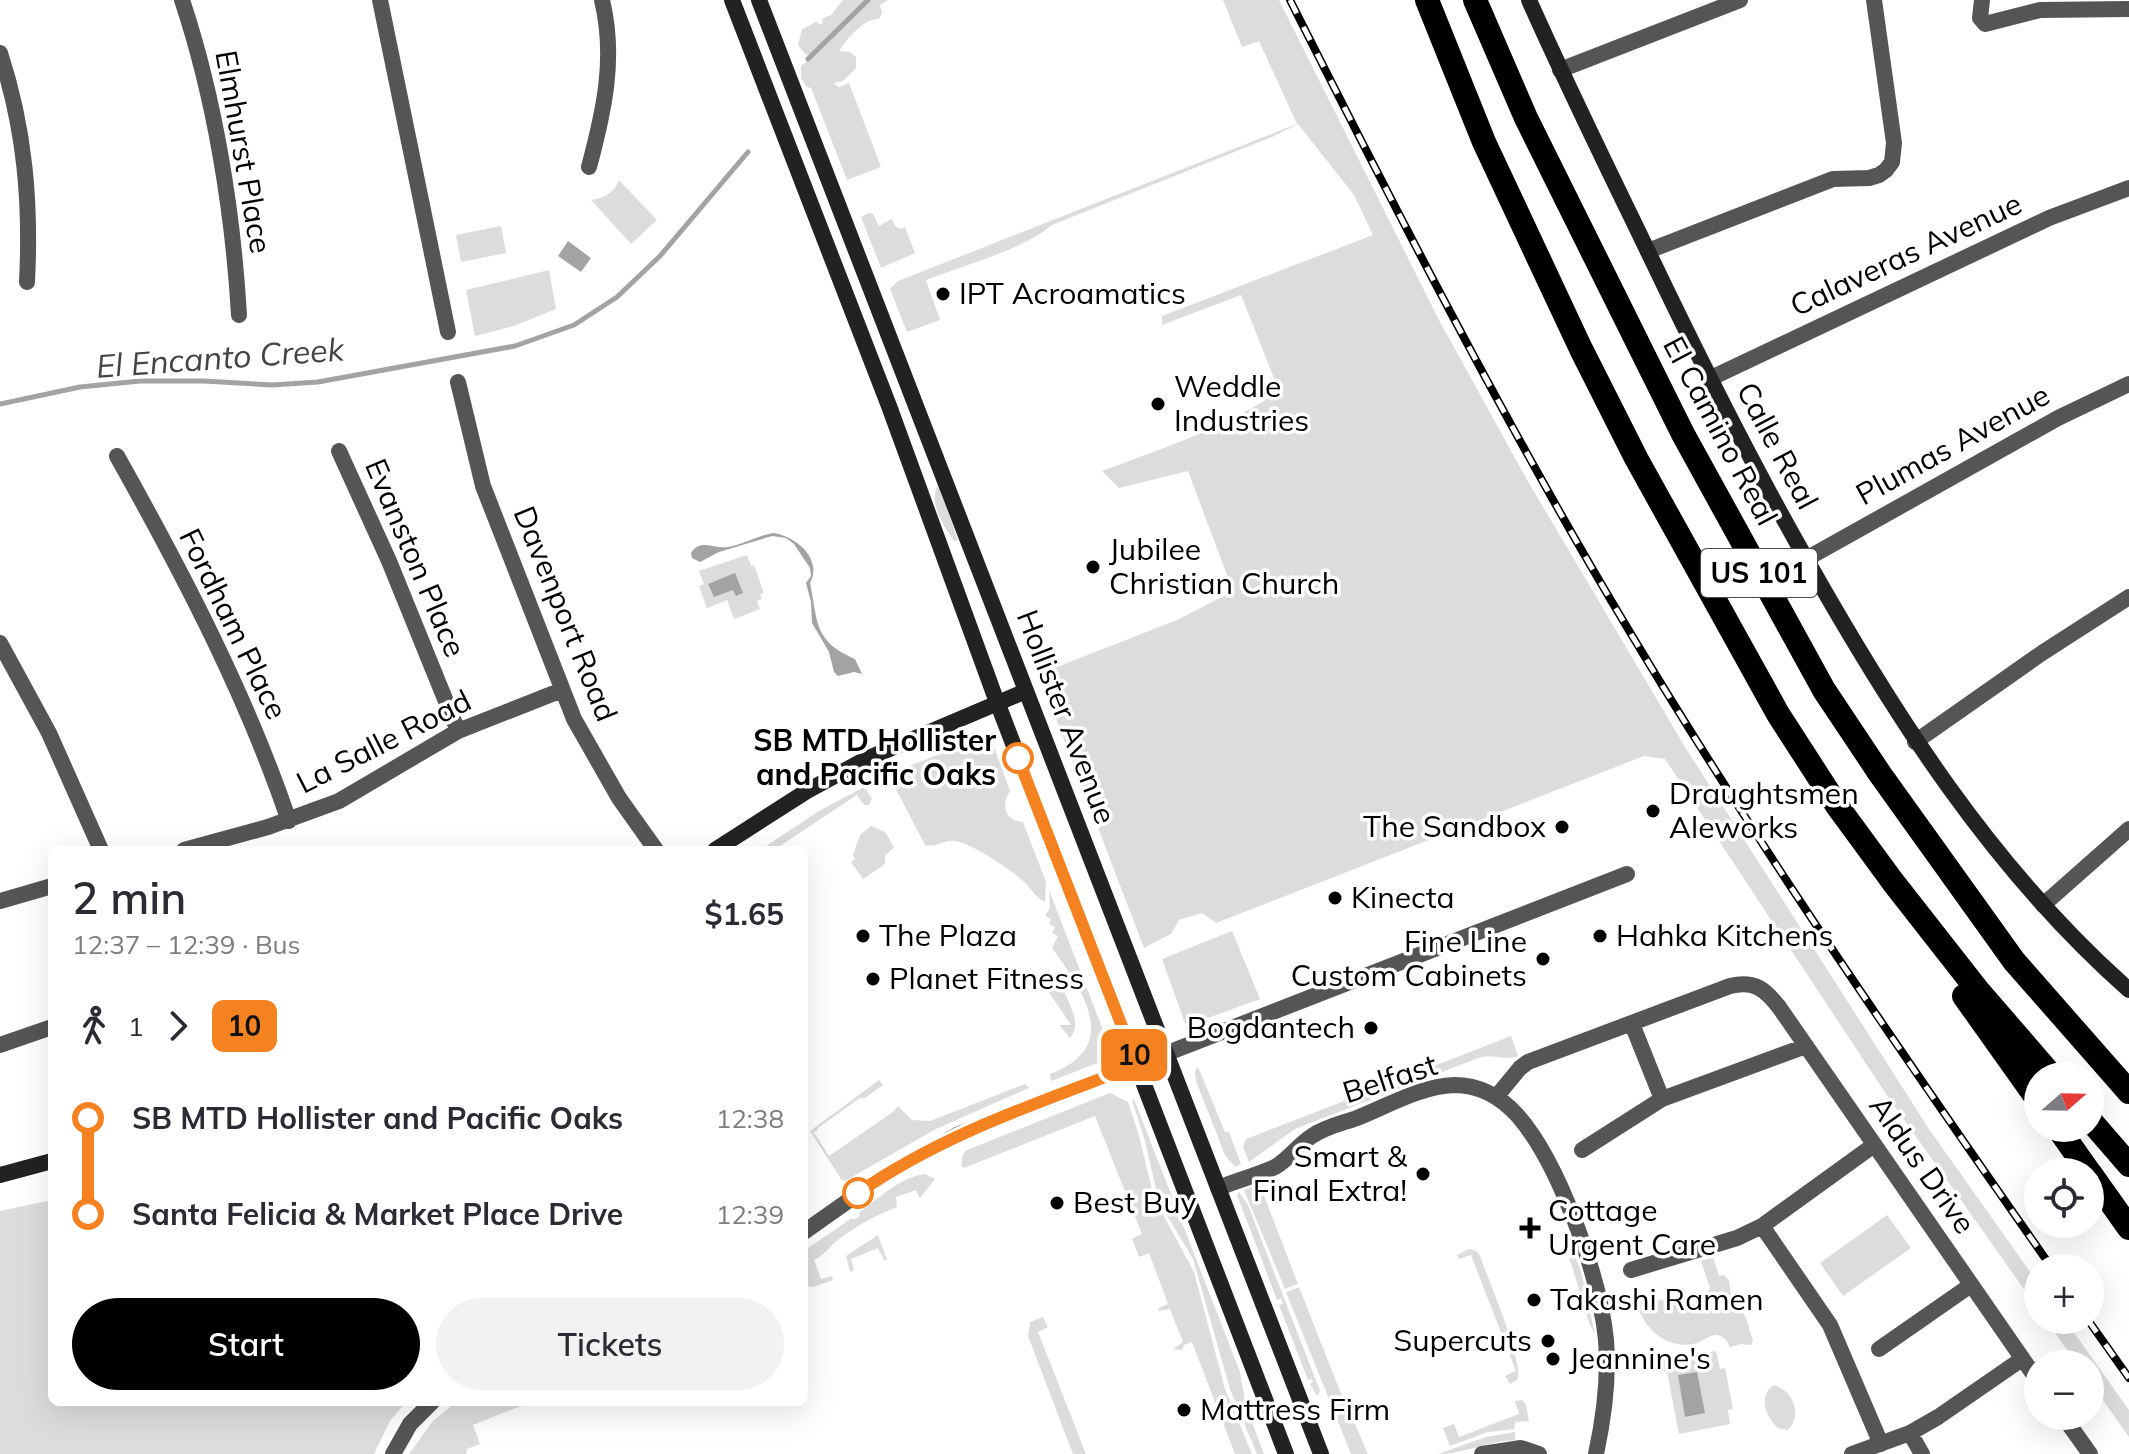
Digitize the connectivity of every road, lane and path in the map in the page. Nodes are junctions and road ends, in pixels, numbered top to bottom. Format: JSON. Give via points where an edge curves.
{"nodes":[{"id":1,"x":182,"y":0,"type":"edge"},
{"id":2,"x":380,"y":0,"type":"edge"},
{"id":3,"x":602,"y":0,"type":"edge"},
{"id":4,"x":732,"y":0,"type":"edge"},
{"id":5,"x":759,"y":0,"type":"edge"},
{"id":6,"x":1427,"y":0,"type":"edge"},
{"id":7,"x":1475,"y":0,"type":"edge"},
{"id":8,"x":1529,"y":0,"type":"edge"},
{"id":9,"x":1740,"y":0,"type":"edge"},
{"id":10,"x":1874,"y":0,"type":"edge"},
{"id":11,"x":1982,"y":0,"type":"edge"},
{"id":12,"x":2129,"y":9,"type":"edge"},
{"id":13,"x":0,"y":53,"type":"edge"},
{"id":14,"x":1560,"y":70,"type":"junction"},
{"id":15,"x":589,"y":167,"type":"dead end"},
{"id":16,"x":2129,"y":188,"type":"edge"},
{"id":17,"x":1648,"y":251,"type":"junction"},
{"id":18,"x":27,"y":282,"type":"dead end"},
{"id":19,"x":239,"y":315,"type":"dead end"},
{"id":20,"x":448,"y":332,"type":"dead end"},
{"id":21,"x":1709,"y":379,"type":"junction"},
{"id":22,"x":458,"y":382,"type":"dead end"},
{"id":23,"x":2129,"y":384,"type":"edge"},
{"id":24,"x":339,"y":451,"type":"dead end"},
{"id":25,"x":117,"y":456,"type":"dead end"},
{"id":26,"x":1806,"y":559,"type":"junction"},
{"id":27,"x":2129,"y":597,"type":"edge"},
{"id":28,"x":0,"y":643,"type":"edge"},
{"id":29,"x":562,"y":690,"type":"junction"},
{"id":30,"x":1026,"y":691,"type":"junction"},
{"id":31,"x":998,"y":703,"type":"junction"},
{"id":32,"x":458,"y":731,"type":"junction"},
{"id":33,"x":1915,"y":742,"type":"junction"},
{"id":34,"x":289,"y":821,"type":"junction"},
{"id":35,"x":2129,"y":829,"type":"edge"},
{"id":36,"x":99,"y":846,"type":"edge"},
{"id":37,"x":198,"y":846,"type":"edge"},
{"id":38,"x":653,"y":846,"type":"edge"},
{"id":39,"x":721,"y":846,"type":"edge"},
{"id":40,"x":1627,"y":874,"type":"dead end"},
{"id":41,"x":1893,"y":882,"type":"junction"},
{"id":42,"x":48,"y":887,"type":"edge"},
{"id":43,"x":0,"y":901,"type":"edge"},
{"id":44,"x":2043,"y":905,"type":"junction"},
{"id":45,"x":2129,"y":990,"type":"edge"},
{"id":46,"x":1632,"y":1024,"type":"junction"},
{"id":47,"x":48,"y":1028,"type":"edge"},
{"id":48,"x":0,"y":1045,"type":"edge"},
{"id":49,"x":1806,"y":1046,"type":"junction"},
{"id":50,"x":1166,"y":1054,"type":"junction"},
{"id":51,"x":2040,"y":1062,"type":"edge"},
{"id":52,"x":1137,"y":1065,"type":"junction"},
{"id":53,"x":2024,"y":1080,"type":"edge"},
{"id":54,"x":2129,"y":1092,"type":"edge"},
{"id":55,"x":1496,"y":1097,"type":"junction"},
{"id":56,"x":1662,"y":1099,"type":"junction"},
{"id":57,"x":2104,"y":1136,"type":"edge"},
{"id":58,"x":1874,"y":1145,"type":"junction"},
{"id":59,"x":1582,"y":1150,"type":"dead end"},
{"id":60,"x":48,"y":1162,"type":"edge"},
{"id":61,"x":2129,"y":1165,"type":"edge"},
{"id":62,"x":0,"y":1175,"type":"edge"},
{"id":63,"x":1218,"y":1188,"type":"junction"},
{"id":64,"x":2104,"y":1192,"type":"edge"},
{"id":65,"x":1762,"y":1226,"type":"junction"},
{"id":66,"x":2129,"y":1228,"type":"edge"},
{"id":67,"x":808,"y":1229,"type":"edge"},
{"id":68,"x":1631,"y":1270,"type":"dead end"},
{"id":69,"x":1971,"y":1285,"type":"junction"},
{"id":70,"x":1879,"y":1349,"type":"dead end"},
{"id":71,"x":2022,"y":1359,"type":"junction"},
{"id":72,"x":2024,"y":1362,"type":"edge"},
{"id":73,"x":428,"y":1406,"type":"edge"},
{"id":74,"x":2073,"y":1430,"type":"edge"},
{"id":75,"x":1910,"y":1433,"type":"junction"},
{"id":76,"x":1881,"y":1444,"type":"junction"},
{"id":77,"x":393,"y":1454,"type":"edge"},
{"id":78,"x":1286,"y":1454,"type":"edge"},
{"id":79,"x":1321,"y":1454,"type":"edge"},
{"id":80,"x":1482,"y":1454,"type":"edge"},
{"id":81,"x":1539,"y":1454,"type":"edge"},
{"id":82,"x":1596,"y":1454,"type":"edge"},
{"id":83,"x":1852,"y":1454,"type":"edge"},
{"id":84,"x":1922,"y":1454,"type":"edge"},
{"id":85,"x":2090,"y":1454,"type":"edge"}],
"edges":[{"from":1,"to":19,"type":"street","name":"Elmhurst Place","via":[[223,177]]},
{"from":2,"to":20,"type":"street"},
{"from":3,"to":15,"type":"street","via":[[609,78]]},
{"from":4,"to":31,"type":"main road","name":"Hollister Avenue"},
{"from":5,"to":30,"type":"main road","name":"Hollister Avenue"},
{"from":6,"to":41,"type":"highway","number":"US 101","via":[[1484,142],[1636,458],[1778,714]]},
{"from":7,"to":54,"type":"highway","name":"El Camino Real","number":"US 101","via":[[1526,118],[1683,434],[1824,690],[2014,961]]},
{"from":8,"to":14,"type":"main road","name":"Calle Real"},
{"from":9,"to":14,"type":"street"},
{"from":10,"to":17,"type":"street","via":[[1894,143],[1886,170],[1869,178],[1833,179]]},
{"from":11,"to":12,"type":"street","via":[[1980,18],[1985,24],[2040,10]]},
{"from":13,"to":18,"type":"street","via":[[27,174]]},
{"from":14,"to":17,"type":"main road","name":"Calle Real"},
{"from":16,"to":21,"type":"street","name":"Calaveras Avenue","via":[[2049,218]]},
{"from":17,"to":21,"type":"main road","name":"Calle Real"},
{"from":21,"to":26,"type":"main road","name":"Calle Real"},
{"from":22,"to":29,"type":"street","name":"Davenport Road","via":[[483,486]]},
{"from":23,"to":26,"type":"street","name":"Plumas Avenue"},
{"from":24,"to":32,"type":"street","name":"Evanston Place"},
{"from":25,"to":34,"type":"street","name":"Fordham Place","via":[[222,659]]},
{"from":26,"to":33,"type":"main road","name":"Calle Real"},
{"from":27,"to":33,"type":"street"},
{"from":28,"to":36,"type":"street","via":[[49,733]]},
{"from":29,"to":32,"type":"street","name":"La Salle Road"},
{"from":29,"to":38,"type":"street","name":"Davenport Road","via":[[606,777]]},
{"from":30,"to":31,"type":"main road"},
{"from":30,"to":50,"type":"main road","name":"Hollister Avenue"},
{"from":31,"to":39,"type":"main road","via":[[866,759]]},
{"from":31,"to":52,"type":"main road","name":"Hollister Avenue"},
{"from":32,"to":34,"type":"street","name":"La Salle Road","via":[[339,801]]},
{"from":33,"to":44,"type":"main road","name":"Calle Real"},
{"from":34,"to":37,"type":"street","name":"La Salle Road"},
{"from":35,"to":44,"type":"street"},
{"from":40,"to":50,"type":"street"},
{"from":41,"to":51,"type":"highway","number":"US 101"},
{"from":41,"to":53,"type":"highway"},
{"from":42,"to":43,"type":"street"},
{"from":44,"to":45,"type":"main road","name":"Calle Real"},
{"from":46,"to":49,"type":"street","name":"Aldus Drive","via":[[1743,983],[1756,985],[1774,1000]]},
{"from":46,"to":55,"type":"street","via":[[1524,1065]]},
{"from":46,"to":56,"type":"street"},
{"from":47,"to":48,"type":"street"},
{"from":49,"to":56,"type":"street"},
{"from":49,"to":58,"type":"street","name":"Aldus Drive"},
{"from":50,"to":52,"type":"street"},
{"from":50,"to":63,"type":"main road","name":"Hollister Avenue"},
{"from":52,"to":67,"type":"street","via":[[957,1135],[886,1174]]},
{"from":52,"to":78,"type":"main road","name":"Hollister Avenue"},
{"from":55,"to":63,"type":"street","name":"Belfast","via":[[1460,1085],[1430,1090],[1318,1133],[1275,1167]]},
{"from":55,"to":82,"type":"street","via":[[1518,1116],[1544,1156],[1593,1280],[1607,1356]]},
{"from":56,"to":59,"type":"street"},
{"from":57,"to":61,"type":"highway"},
{"from":58,"to":65,"type":"street"},
{"from":58,"to":69,"type":"street","name":"Aldus Drive"},
{"from":60,"to":62,"type":"main road"},
{"from":63,"to":79,"type":"main road","name":"Hollister Avenue"},
{"from":64,"to":66,"type":"highway"},
{"from":65,"to":68,"type":"street"},
{"from":65,"to":76,"type":"street","via":[[1830,1325]]},
{"from":69,"to":70,"type":"street"},
{"from":69,"to":71,"type":"street","name":"Aldus Drive"},
{"from":71,"to":72,"type":"street","name":"Aldus Drive"},
{"from":71,"to":75,"type":"street"},
{"from":73,"to":77,"type":"street"},
{"from":74,"to":85,"type":"street"},
{"from":75,"to":76,"type":"street"},
{"from":75,"to":84,"type":"street"},
{"from":76,"to":83,"type":"street"},
{"from":80,"to":81,"type":"street","via":[[1521,1448]]}]}
